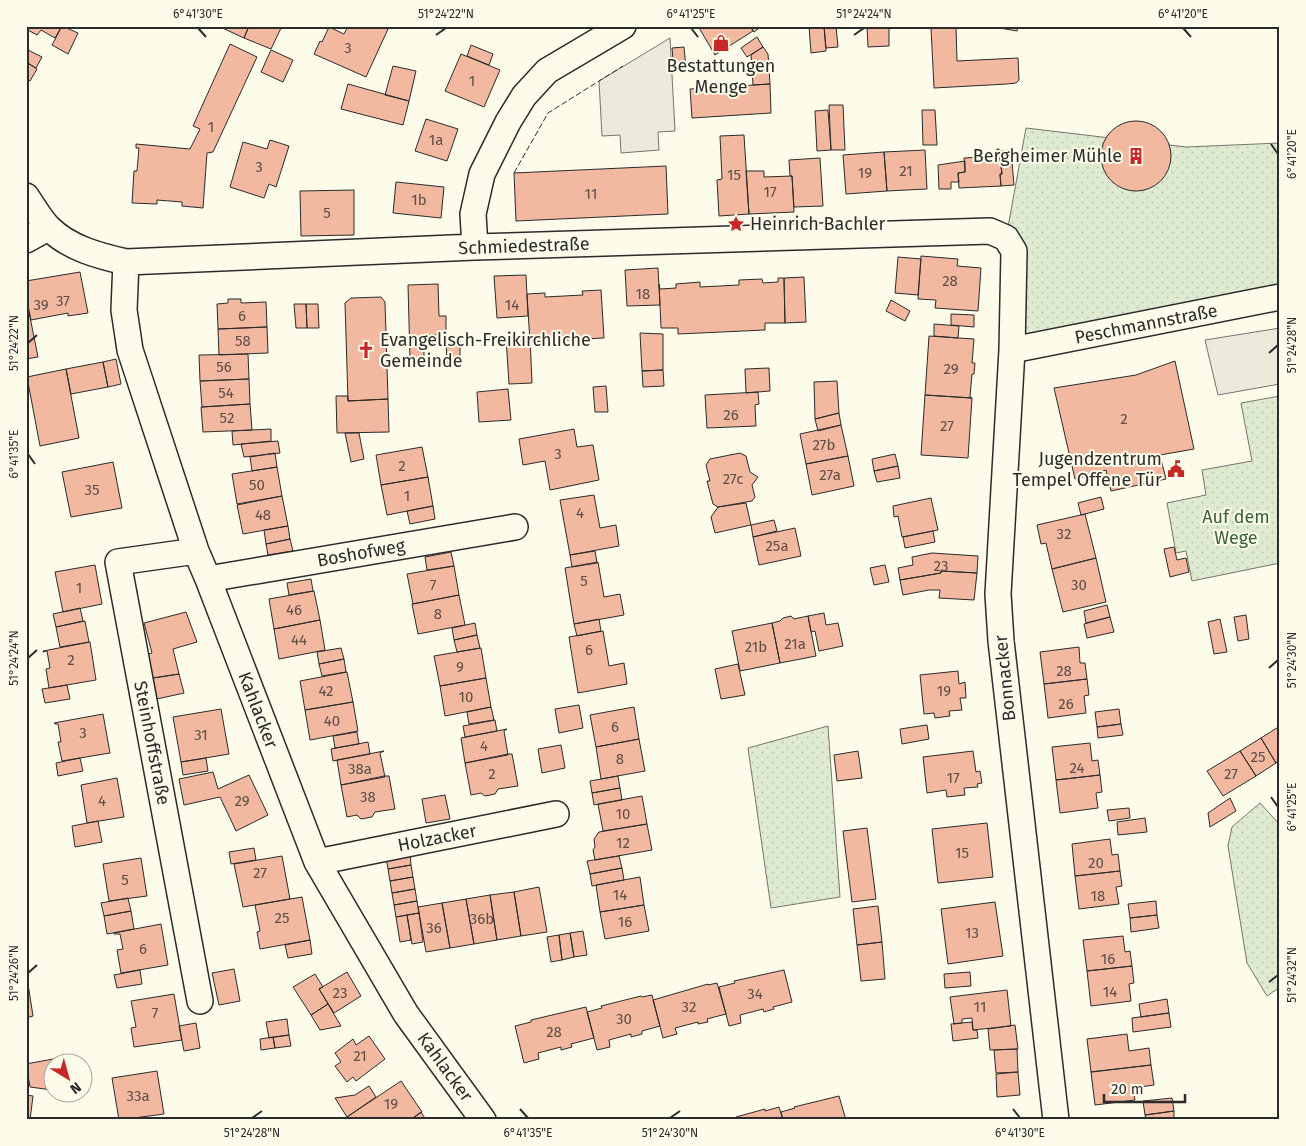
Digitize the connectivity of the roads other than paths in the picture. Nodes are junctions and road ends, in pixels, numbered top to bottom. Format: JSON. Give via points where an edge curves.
{"nodes":[{"id":1,"x":623,"y":26,"type":"edge"},
{"id":2,"x":26,"y":196,"type":"edge"},
{"id":3,"x":48,"y":228,"type":"junction"},
{"id":4,"x":1006,"y":238,"type":"joint"},
{"id":5,"x":26,"y":240,"type":"edge"},
{"id":6,"x":475,"y":247,"type":"junction"},
{"id":7,"x":126,"y":262,"type":"junction"},
{"id":8,"x":1280,"y":297,"type":"edge"},
{"id":9,"x":1012,"y":350,"type":"junction"},
{"id":10,"x":514,"y":527,"type":"dead end"},
{"id":11,"x":196,"y":551,"type":"junction"},
{"id":12,"x":208,"y":578,"type":"junction"},
{"id":13,"x":556,"y":814,"type":"dead end"},
{"id":14,"x":317,"y":862,"type":"junction"},
{"id":15,"x":200,"y":1001,"type":"dead end"},
{"id":16,"x":483,"y":1120,"type":"edge"},
{"id":17,"x":1056,"y":1120,"type":"edge"}],
"edges":[{"from":1,"to":6,"type":"street","via":[[547,71],[524,96],[482,174],[473,214]]},
{"from":2,"to":3,"type":"street"},
{"from":3,"to":5,"type":"street"},
{"from":3,"to":7,"type":"street","name":"Schmiedestraße","via":[[72,245]]},
{"from":4,"to":6,"type":"street","name":"Schmiedestraße","via":[[990,231]]},
{"from":4,"to":9,"type":"street","name":"Bonnacker","via":[[1014,251]]},
{"from":6,"to":7,"type":"street","name":"Schmiedestraße"},
{"from":7,"to":11,"type":"street","name":"Kahlacker","via":[[124,310],[130,350]]},
{"from":8,"to":9,"type":"street","name":"Peschmannstraße"},
{"from":9,"to":17,"type":"street","name":"Bonnacker","via":[[998,594]]},
{"from":10,"to":12,"type":"street","name":"Boshofweg"},
{"from":11,"to":12,"type":"street","name":"Kahlacker"},
{"from":11,"to":15,"type":"street","name":"Steinhoffstraße","via":[[118,562]]},
{"from":12,"to":14,"type":"street","name":"Kahlacker"},
{"from":13,"to":14,"type":"street","name":"Holzacker"},
{"from":14,"to":16,"type":"street","name":"Kahlacker","via":[[406,1014]]}]}
